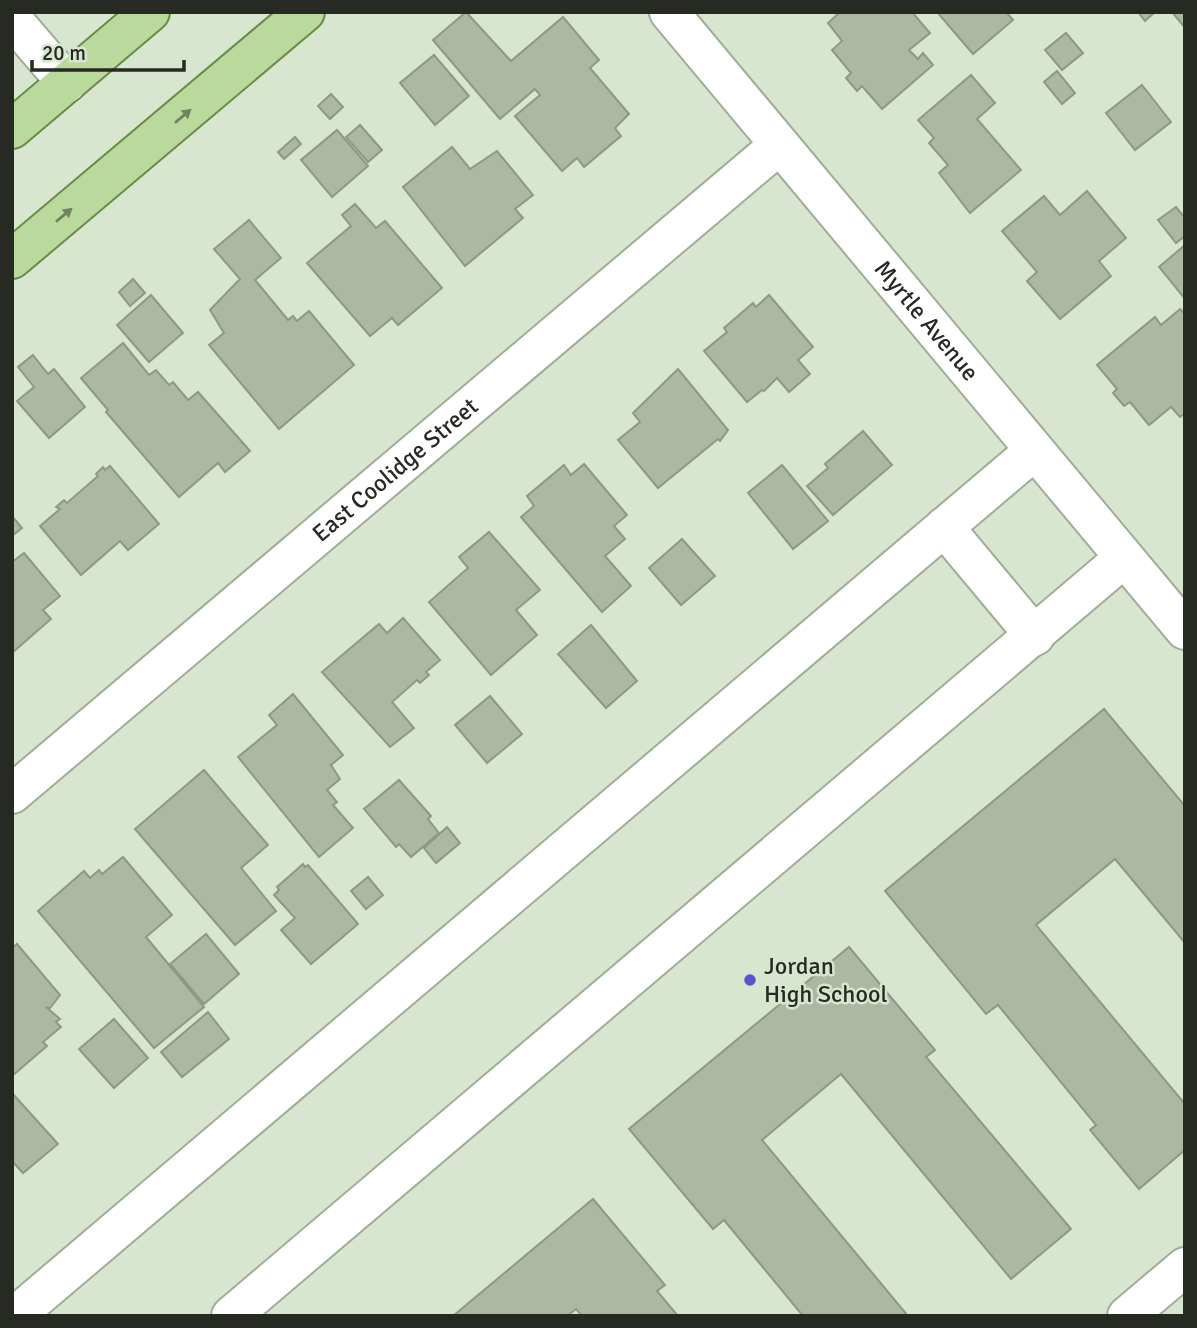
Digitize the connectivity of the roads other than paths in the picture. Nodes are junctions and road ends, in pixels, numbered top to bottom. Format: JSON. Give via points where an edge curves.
{"nodes":[{"id":1,"x":150,"y":12,"type":"edge"},
{"id":2,"x":305,"y":12,"type":"edge"},
{"id":3,"x":669,"y":12,"type":"edge"},
{"id":4,"x":12,"y":19,"type":"edge"},
{"id":5,"x":67,"y":83,"type":"junction"},
{"id":6,"x":12,"y":129,"type":"edge"},
{"id":7,"x":778,"y":146,"type":"junction"},
{"id":8,"x":12,"y":259,"type":"edge"},
{"id":9,"x":1034,"y":451,"type":"junction"},
{"id":10,"x":944,"y":527,"type":"junction"},
{"id":11,"x":1124,"y":558,"type":"junction"},
{"id":12,"x":1185,"y":630,"type":"edge"},
{"id":13,"x":1035,"y":636,"type":"junction"},
{"id":14,"x":12,"y":794,"type":"edge"},
{"id":15,"x":1185,"y":1267,"type":"edge"},
{"id":16,"x":16,"y":1316,"type":"edge"},
{"id":17,"x":231,"y":1316,"type":"edge"},
{"id":18,"x":1127,"y":1316,"type":"edge"}],
"edges":[{"from":1,"to":5,"type":"main road"},
{"from":8,"to":2,"type":"main road","one_way":true},
{"from":3,"to":7,"type":"street","name":"Myrtle Avenue"},
{"from":4,"to":5,"type":"street"},
{"from":5,"to":6,"type":"main road"},
{"from":7,"to":9,"type":"street","name":"Myrtle Avenue"},
{"from":7,"to":14,"type":"street","name":"East Coolidge Street"},
{"from":9,"to":10,"type":"street"},
{"from":9,"to":11,"type":"street","name":"Myrtle Avenue"},
{"from":10,"to":13,"type":"street"},
{"from":10,"to":16,"type":"street"},
{"from":11,"to":12,"type":"street","name":"Myrtle Avenue"},
{"from":11,"to":13,"type":"street"},
{"from":13,"to":17,"type":"street"},
{"from":15,"to":18,"type":"street"}]}
